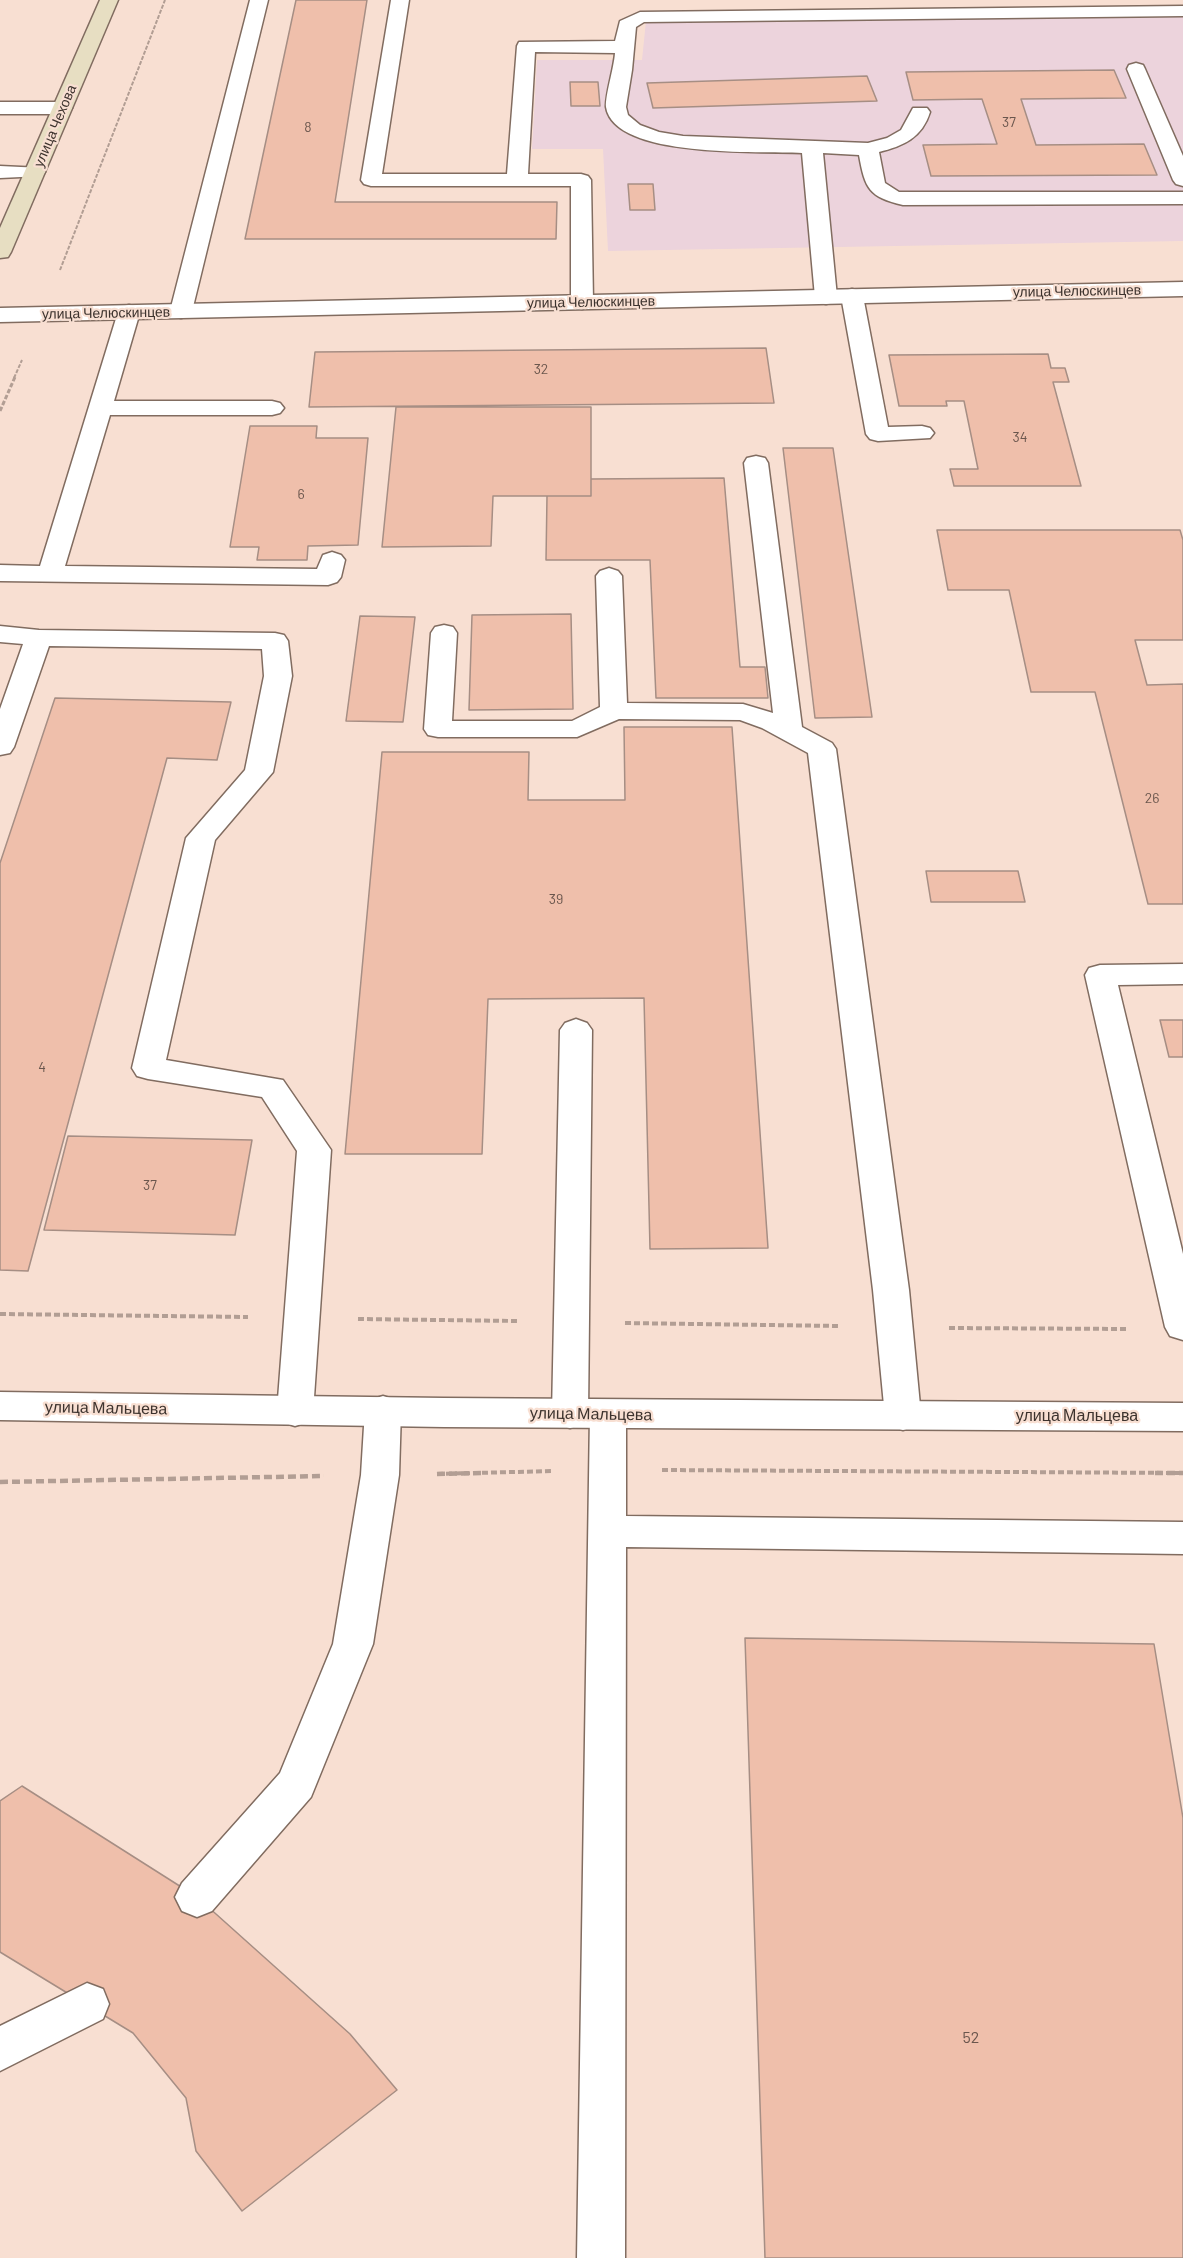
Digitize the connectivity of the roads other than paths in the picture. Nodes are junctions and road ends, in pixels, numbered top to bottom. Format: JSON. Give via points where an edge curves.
{"nodes":[{"id":1,"x":109,"y":0,"type":"edge"},
{"id":2,"x":259,"y":0,"type":"edge"},
{"id":3,"x":400,"y":0,"type":"edge"},
{"id":4,"x":884,"y":7,"type":"edge"},
{"id":5,"x":1183,"y":11,"type":"edge"},
{"id":6,"x":624,"y":46,"type":"junction"},
{"id":7,"x":1136,"y":69,"type":"dead end"},
{"id":8,"x":0,"y":108,"type":"edge"},
{"id":9,"x":62,"y":108,"type":"junction"},
{"id":10,"x":920,"y":112,"type":"dead end"},
{"id":11,"x":812,"y":148,"type":"junction"},
{"id":12,"x":868,"y":149,"type":"junction"},
{"id":13,"x":0,"y":172,"type":"edge"},
{"id":14,"x":35,"y":172,"type":"junction"},
{"id":15,"x":517,"y":180,"type":"junction"},
{"id":16,"x":1183,"y":180,"type":"edge"},
{"id":17,"x":1183,"y":198,"type":"edge"},
{"id":18,"x":0,"y":252,"type":"edge"},
{"id":19,"x":1183,"y":289,"type":"edge"},
{"id":20,"x":852,"y":296,"type":"junction"},
{"id":21,"x":826,"y":297,"type":"junction"},
{"id":22,"x":582,"y":302,"type":"junction"},
{"id":23,"x":181,"y":311,"type":"junction"},
{"id":24,"x":129,"y":312,"type":"junction"},
{"id":25,"x":0,"y":315,"type":"edge"},
{"id":26,"x":100,"y":408,"type":"junction"},
{"id":27,"x":272,"y":408,"type":"dead end"},
{"id":28,"x":922,"y":433,"type":"dead end"},
{"id":29,"x":756,"y":463,"type":"dead end"},
{"id":30,"x":332,"y":560,"type":"dead end"},
{"id":31,"x":0,"y":573,"type":"edge"},
{"id":32,"x":50,"y":574,"type":"junction"},
{"id":33,"x":609,"y":576,"type":"dead end"},
{"id":34,"x":444,"y":633,"type":"dead end"},
{"id":35,"x":0,"y":634,"type":"edge"},
{"id":36,"x":39,"y":638,"type":"junction"},
{"id":37,"x":614,"y":711,"type":"junction"},
{"id":38,"x":789,"y":731,"type":"junction"},
{"id":39,"x":0,"y":747,"type":"edge"},
{"id":40,"x":1183,"y":974,"type":"edge"},
{"id":41,"x":576,"y":1030,"type":"dead end"},
{"id":42,"x":1183,"y":1327,"type":"edge"},
{"id":43,"x":0,"y":1406,"type":"edge"},
{"id":44,"x":383,"y":1410,"type":"junction"},
{"id":45,"x":296,"y":1412,"type":"junction"},
{"id":46,"x":589,"y":1414,"type":"junction"},
{"id":47,"x":903,"y":1416,"type":"junction"},
{"id":48,"x":1183,"y":1417,"type":"edge"},
{"id":49,"x":608,"y":1531,"type":"junction"},
{"id":50,"x":1183,"y":1538,"type":"edge"},
{"id":51,"x":197,"y":1897,"type":"dead end"},
{"id":52,"x":87,"y":2004,"type":"dead end"},
{"id":53,"x":0,"y":2050,"type":"edge"},
{"id":54,"x":601,"y":2258,"type":"edge"}],
"edges":[{"from":1,"to":9,"type":"street","name":"улица Чехова"},
{"from":2,"to":23,"type":"street"},
{"from":3,"to":15,"type":"street","via":[[371,180]]},
{"from":4,"to":5,"type":"street"},
{"from":4,"to":6,"type":"street","via":[[640,17],[627,25]]},
{"from":6,"to":11,"type":"street","via":[[616,107],[622,120],[636,131],[683,142]]},
{"from":6,"to":15,"type":"street","via":[[526,46]]},
{"from":7,"to":16,"type":"street"},
{"from":8,"to":9,"type":"street"},
{"from":9,"to":14,"type":"street","name":"улица Чехова"},
{"from":10,"to":12,"type":"street","via":[[918,126],[907,135]]},
{"from":11,"to":12,"type":"street"},
{"from":11,"to":21,"type":"street"},
{"from":12,"to":17,"type":"street","via":[[879,191],[903,199]]},
{"from":13,"to":14,"type":"street"},
{"from":14,"to":18,"type":"street","name":"улица Чехова"},
{"from":15,"to":22,"type":"street","via":[[581,180]]},
{"from":19,"to":20,"type":"street","name":"улица Челюскинцев"},
{"from":20,"to":21,"type":"street","name":"улица Челюскинцев"},
{"from":20,"to":28,"type":"street","via":[[878,434]]},
{"from":21,"to":22,"type":"street","name":"улица Челюскинцев"},
{"from":22,"to":23,"type":"street","name":"улица Челюскинцев"},
{"from":23,"to":24,"type":"street","name":"улица Челюскинцев"},
{"from":24,"to":25,"type":"street","name":"улица Челюскинцев"},
{"from":24,"to":26,"type":"street"},
{"from":26,"to":27,"type":"street"},
{"from":26,"to":32,"type":"street"},
{"from":29,"to":38,"type":"street"},
{"from":30,"to":32,"type":"street","via":[[328,577]]},
{"from":31,"to":32,"type":"street"},
{"from":33,"to":37,"type":"street"},
{"from":34,"to":37,"type":"street","via":[[438,729],[577,729]]},
{"from":35,"to":36,"type":"street"},
{"from":36,"to":39,"type":"street"},
{"from":36,"to":45,"type":"street","via":[[275,641],[278,676],[259,772],[201,838],[148,1068],[272,1088],[314,1150]]},
{"from":37,"to":38,"type":"street","via":[[743,712]]},
{"from":38,"to":47,"type":"street","via":[[822,749],[891,1290]]},
{"from":40,"to":42,"type":"street","via":[[1100,975]]},
{"from":41,"to":46,"type":"street"},
{"from":43,"to":45,"type":"street","name":"улица Мальцева"},
{"from":44,"to":45,"type":"street","name":"улица Мальцева"},
{"from":44,"to":46,"type":"street","name":"улица Мальцева"},
{"from":44,"to":51,"type":"street","via":[[380,1475],[353,1644],[296,1784]]},
{"from":46,"to":47,"type":"street","name":"улица Мальцева"},
{"from":46,"to":49,"type":"street"},
{"from":47,"to":48,"type":"street","name":"улица Мальцева"},
{"from":49,"to":50,"type":"street"},
{"from":49,"to":54,"type":"street"},
{"from":52,"to":53,"type":"street"}]}
